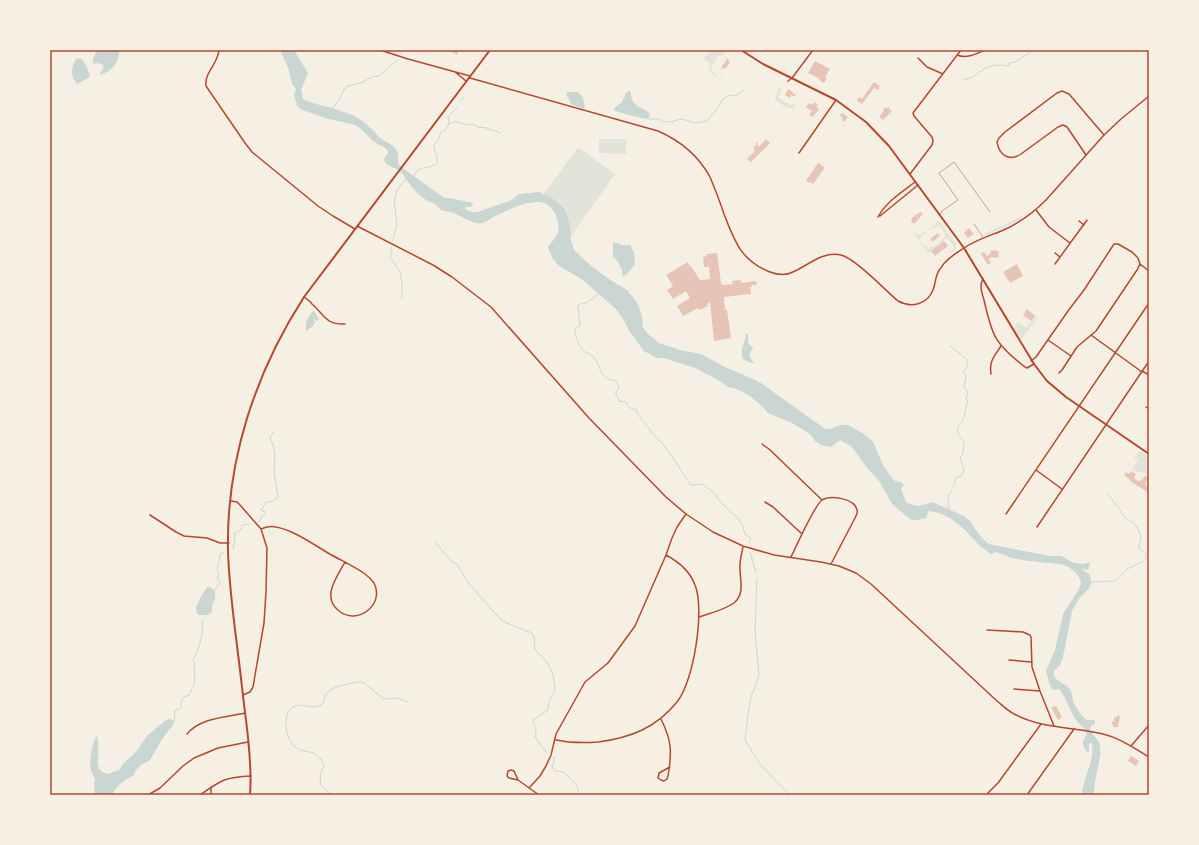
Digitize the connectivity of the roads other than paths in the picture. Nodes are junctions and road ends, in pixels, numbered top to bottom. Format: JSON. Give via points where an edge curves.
{"nodes":[{"id":1,"x":219,"y":50,"type":"edge"},
{"id":2,"x":380,"y":50,"type":"edge"},
{"id":3,"x":490,"y":50,"type":"edge"},
{"id":4,"x":741,"y":50,"type":"edge"},
{"id":5,"x":811,"y":50,"type":"edge"},
{"id":6,"x":961,"y":50,"type":"edge"},
{"id":7,"x":986,"y":50,"type":"edge"},
{"id":8,"x":957,"y":55,"type":"junction"},
{"id":9,"x":918,"y":58,"type":"dead end"},
{"id":10,"x":454,"y":72,"type":"junction"},
{"id":11,"x":943,"y":74,"type":"junction"},
{"id":12,"x":470,"y":77,"type":"junction"},
{"id":13,"x":792,"y":78,"type":"junction"},
{"id":14,"x":788,"y":81,"type":"dead end"},
{"id":15,"x":467,"y":82,"type":"junction"},
{"id":16,"x":1149,"y":96,"type":"edge"},
{"id":17,"x":836,"y":100,"type":"junction"},
{"id":18,"x":1104,"y":135,"type":"junction"},
{"id":19,"x":799,"y":153,"type":"dead end"},
{"id":20,"x":1086,"y":155,"type":"junction"},
{"id":21,"x":910,"y":174,"type":"junction"},
{"id":22,"x":916,"y":182,"type":"junction"},
{"id":23,"x":918,"y":185,"type":"junction"},
{"id":24,"x":1036,"y":210,"type":"junction"},
{"id":25,"x":990,"y":212,"type":"dead end"},
{"id":26,"x":940,"y":216,"type":"junction"},
{"id":27,"x":1087,"y":220,"type":"dead end"},
{"id":28,"x":1079,"y":221,"type":"dead end"},
{"id":29,"x":974,"y":224,"type":"dead end"},
{"id":30,"x":1084,"y":225,"type":"junction"},
{"id":31,"x":357,"y":226,"type":"junction"},
{"id":32,"x":355,"y":229,"type":"junction"},
{"id":33,"x":983,"y":238,"type":"junction"},
{"id":34,"x":1070,"y":243,"type":"junction"},
{"id":35,"x":964,"y":248,"type":"junction"},
{"id":36,"x":1054,"y":253,"type":"dead end"},
{"id":37,"x":1060,"y":257,"type":"junction"},
{"id":38,"x":1055,"y":264,"type":"dead end"},
{"id":39,"x":1140,"y":264,"type":"junction"},
{"id":40,"x":1149,"y":271,"type":"edge"},
{"id":41,"x":983,"y":279,"type":"junction"},
{"id":42,"x":304,"y":298,"type":"junction"},
{"id":43,"x":1149,"y":303,"type":"edge"},
{"id":44,"x":344,"y":324,"type":"dead end"},
{"id":45,"x":1091,"y":335,"type":"junction"},
{"id":46,"x":1048,"y":340,"type":"junction"},
{"id":47,"x":1001,"y":346,"type":"junction"},
{"id":48,"x":1115,"y":353,"type":"junction"},
{"id":49,"x":1071,"y":356,"type":"junction"},
{"id":50,"x":1031,"y":361,"type":"junction"},
{"id":51,"x":1149,"y":361,"type":"edge"},
{"id":52,"x":1034,"y":364,"type":"junction"},
{"id":53,"x":1142,"y":371,"type":"junction"},
{"id":54,"x":1059,"y":373,"type":"dead end"},
{"id":55,"x":991,"y":374,"type":"dead end"},
{"id":56,"x":1149,"y":375,"type":"edge"},
{"id":57,"x":1079,"y":406,"type":"junction"},
{"id":58,"x":1146,"y":407,"type":"dead end"},
{"id":59,"x":1149,"y":409,"type":"edge"},
{"id":60,"x":1106,"y":425,"type":"junction"},
{"id":61,"x":762,"y":444,"type":"dead end"},
{"id":62,"x":1148,"y":453,"type":"edge"},
{"id":63,"x":1036,"y":470,"type":"junction"},
{"id":64,"x":1062,"y":489,"type":"junction"},
{"id":65,"x":231,"y":500,"type":"junction"},
{"id":66,"x":822,"y":500,"type":"junction"},
{"id":67,"x":765,"y":502,"type":"dead end"},
{"id":68,"x":150,"y":514,"type":"dead end"},
{"id":69,"x":686,"y":514,"type":"junction"},
{"id":70,"x":1006,"y":514,"type":"dead end"},
{"id":71,"x":1036,"y":527,"type":"dead end"},
{"id":72,"x":261,"y":529,"type":"junction"},
{"id":73,"x":802,"y":534,"type":"junction"},
{"id":74,"x":229,"y":543,"type":"junction"},
{"id":75,"x":743,"y":546,"type":"junction"},
{"id":76,"x":666,"y":555,"type":"junction"},
{"id":77,"x":790,"y":558,"type":"junction"},
{"id":78,"x":345,"y":562,"type":"junction"},
{"id":79,"x":831,"y":564,"type":"junction"},
{"id":80,"x":699,"y":617,"type":"junction"},
{"id":81,"x":987,"y":630,"type":"dead end"},
{"id":82,"x":1009,"y":660,"type":"dead end"},
{"id":83,"x":1031,"y":662,"type":"junction"},
{"id":84,"x":1014,"y":690,"type":"dead end"},
{"id":85,"x":1040,"y":691,"type":"junction"},
{"id":86,"x":243,"y":695,"type":"junction"},
{"id":87,"x":245,"y":713,"type":"junction"},
{"id":88,"x":661,"y":718,"type":"junction"},
{"id":89,"x":1041,"y":724,"type":"junction"},
{"id":90,"x":1149,"y":725,"type":"edge"},
{"id":91,"x":1054,"y":726,"type":"junction"},
{"id":92,"x":1074,"y":729,"type":"junction"},
{"id":93,"x":187,"y":734,"type":"dead end"},
{"id":94,"x":555,"y":740,"type":"junction"},
{"id":95,"x":248,"y":742,"type":"junction"},
{"id":96,"x":1131,"y":746,"type":"junction"},
{"id":97,"x":1149,"y":757,"type":"edge"},
{"id":98,"x":670,"y":767,"type":"junction"},
{"id":99,"x":251,"y":776,"type":"junction"},
{"id":100,"x":518,"y":780,"type":"junction"},
{"id":101,"x":211,"y":787,"type":"junction"},
{"id":102,"x":529,"y":788,"type":"junction"},
{"id":103,"x":148,"y":795,"type":"edge"},
{"id":104,"x":200,"y":795,"type":"edge"},
{"id":105,"x":211,"y":795,"type":"edge"},
{"id":106,"x":250,"y":795,"type":"edge"},
{"id":107,"x":539,"y":795,"type":"edge"},
{"id":108,"x":986,"y":795,"type":"edge"},
{"id":109,"x":1027,"y":795,"type":"edge"}],
"edges":[{"from":1,"to":32,"type":"street","via":[[217,60],[206,77],[206,86],[248,148],[318,206]]},
{"from":2,"to":10,"type":"street"},
{"from":3,"to":12,"type":"main road"},
{"from":4,"to":13,"type":"main road"},
{"from":5,"to":13,"type":"street"},
{"from":6,"to":8,"type":"street"},
{"from":7,"to":8,"type":"street","via":[[968,57]]},
{"from":8,"to":11,"type":"street"},
{"from":9,"to":11,"type":"street","via":[[927,67]]},
{"from":10,"to":12,"type":"street"},
{"from":10,"to":15,"type":"street"},
{"from":11,"to":21,"type":"street","via":[[913,114],[933,141]]},
{"from":12,"to":15,"type":"main road"},
{"from":12,"to":35,"type":"street","via":[[658,131],[675,139],[692,152],[706,169],[739,249],[751,261],[768,271],[780,275],[787,274],[823,256],[841,255],[854,261],[898,301],[914,305],[928,298],[940,268]]},
{"from":13,"to":14,"type":"street"},
{"from":13,"to":17,"type":"main road"},
{"from":15,"to":31,"type":"main road"},
{"from":16,"to":18,"type":"street"},
{"from":17,"to":19,"type":"street"},
{"from":17,"to":21,"type":"main road","via":[[875,131]]},
{"from":18,"to":20,"type":"street"},
{"from":18,"to":20,"type":"street","via":[[1069,94],[1062,91],[1005,132],[997,142],[1003,155],[1014,158],[1063,125]]},
{"from":20,"to":24,"type":"street"},
{"from":21,"to":22,"type":"main road"},
{"from":22,"to":23,"type":"main road"},
{"from":22,"to":23,"type":"street","via":[[889,203],[878,217]]},
{"from":23,"to":26,"type":"main road"},
{"from":24,"to":33,"type":"street","via":[[1015,224]]},
{"from":24,"to":34,"type":"street","via":[[1049,227]]},
{"from":25,"to":26,"type":"lane","via":[[954,162],[939,173],[958,200],[942,211]]},
{"from":26,"to":35,"type":"main road"},
{"from":27,"to":30,"type":"street"},
{"from":28,"to":30,"type":"street"},
{"from":29,"to":33,"type":"lane"},
{"from":30,"to":34,"type":"street"},
{"from":31,"to":32,"type":"main road"},
{"from":31,"to":69,"type":"street","via":[[433,265],[490,307],[589,418]]},
{"from":32,"to":42,"type":"main road"},
{"from":33,"to":35,"type":"street"},
{"from":34,"to":37,"type":"street"},
{"from":35,"to":41,"type":"main road"},
{"from":36,"to":37,"type":"street"},
{"from":37,"to":38,"type":"street"},
{"from":39,"to":40,"type":"street"},
{"from":39,"to":45,"type":"street"},
{"from":39,"to":46,"type":"street","via":[[1132,252],[1115,243]]},
{"from":41,"to":47,"type":"street","via":[[981,287],[989,322]]},
{"from":41,"to":50,"type":"main road"},
{"from":42,"to":44,"type":"street","via":[[314,304],[320,314],[330,322]]},
{"from":42,"to":65,"type":"main road","via":[[274,348],[254,394],[240,443]]},
{"from":43,"to":48,"type":"street"},
{"from":45,"to":48,"type":"street"},
{"from":45,"to":49,"type":"street"},
{"from":46,"to":49,"type":"street"},
{"from":46,"to":50,"type":"street"},
{"from":47,"to":52,"type":"street","via":[[1025,367]]},
{"from":47,"to":55,"type":"street","via":[[991,361]]},
{"from":48,"to":53,"type":"street"},
{"from":48,"to":57,"type":"street"},
{"from":49,"to":54,"type":"street"},
{"from":50,"to":52,"type":"main road"},
{"from":51,"to":53,"type":"street"},
{"from":52,"to":57,"type":"main road","via":[[1051,384]]},
{"from":53,"to":56,"type":"street"},
{"from":53,"to":60,"type":"street"},
{"from":57,"to":60,"type":"main road"},
{"from":57,"to":63,"type":"street"},
{"from":58,"to":59,"type":"street"},
{"from":60,"to":62,"type":"main road"},
{"from":60,"to":64,"type":"street"},
{"from":61,"to":66,"type":"street"},
{"from":63,"to":64,"type":"street"},
{"from":63,"to":70,"type":"street"},
{"from":64,"to":71,"type":"street"},
{"from":65,"to":72,"type":"street","via":[[240,505]]},
{"from":65,"to":74,"type":"main road"},
{"from":66,"to":73,"type":"street"},
{"from":66,"to":79,"type":"street","via":[[843,499],[854,504],[857,510]]},
{"from":67,"to":73,"type":"street"},
{"from":68,"to":74,"type":"street","via":[[184,536]]},
{"from":69,"to":75,"type":"street","via":[[713,532]]},
{"from":69,"to":76,"type":"street"},
{"from":72,"to":78,"type":"street","via":[[272,526],[284,529]]},
{"from":72,"to":86,"type":"street","via":[[268,556],[264,622],[253,687],[250,692]]},
{"from":73,"to":77,"type":"street"},
{"from":74,"to":86,"type":"main road","via":[[231,591]]},
{"from":75,"to":77,"type":"street"},
{"from":75,"to":80,"type":"street","via":[[739,567],[742,584],[738,597],[729,605]]},
{"from":76,"to":80,"type":"street","via":[[682,565],[693,580],[698,596]]},
{"from":76,"to":94,"type":"street","via":[[635,626],[608,663],[585,682]]},
{"from":77,"to":79,"type":"street"},
{"from":78,"to":78,"type":"street","via":[[368,576],[376,590],[373,605],[358,616],[340,612],[331,599],[332,586]]},
{"from":79,"to":89,"type":"street","via":[[848,569],[871,584],[1006,708],[1022,718]]},
{"from":80,"to":88,"type":"street","via":[[695,649],[685,686],[677,702]]},
{"from":81,"to":83,"type":"street","via":[[1029,634]]},
{"from":82,"to":83,"type":"street"},
{"from":83,"to":85,"type":"street"},
{"from":84,"to":85,"type":"street"},
{"from":85,"to":91,"type":"street"},
{"from":86,"to":87,"type":"main road"},
{"from":87,"to":93,"type":"street","via":[[200,724]]},
{"from":87,"to":95,"type":"main road"},
{"from":88,"to":94,"type":"street","via":[[641,731],[618,739],[577,743]]},
{"from":88,"to":98,"type":"street","via":[[670,740]]},
{"from":89,"to":91,"type":"street"},
{"from":89,"to":108,"type":"street","via":[[999,782]]},
{"from":90,"to":96,"type":"street"},
{"from":91,"to":92,"type":"street"},
{"from":92,"to":96,"type":"street","via":[[1112,736]]},
{"from":92,"to":109,"type":"street"},
{"from":94,"to":102,"type":"street","via":[[546,766]]},
{"from":95,"to":99,"type":"main road"},
{"from":95,"to":103,"type":"street","via":[[218,748],[194,758],[160,788]]},
{"from":96,"to":97,"type":"street"},
{"from":98,"to":98,"type":"street","via":[[667,779],[661,780],[658,777],[659,773]]},
{"from":99,"to":101,"type":"street","via":[[228,778]]},
{"from":99,"to":106,"type":"main road"},
{"from":100,"to":100,"type":"street","via":[[514,771],[508,771],[508,778]]},
{"from":100,"to":102,"type":"street"},
{"from":101,"to":104,"type":"street"},
{"from":101,"to":105,"type":"street"},
{"from":102,"to":107,"type":"street"}]}
